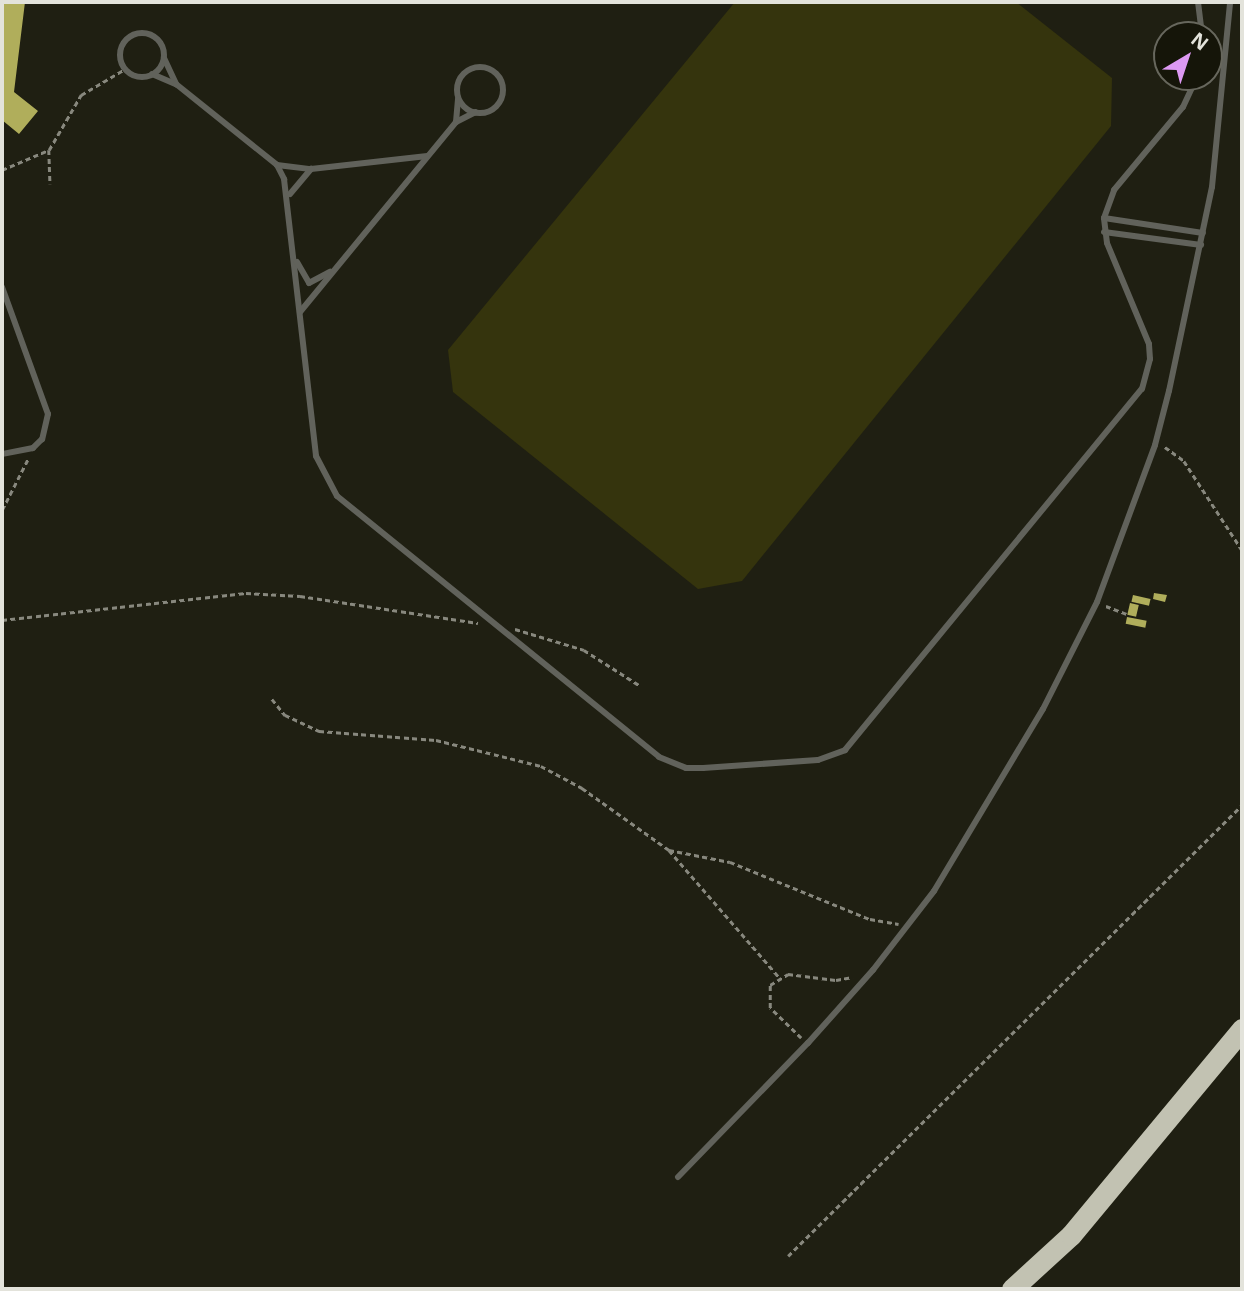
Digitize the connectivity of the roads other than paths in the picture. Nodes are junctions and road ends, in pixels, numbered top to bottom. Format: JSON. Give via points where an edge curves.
{"nodes":[{"id":1,"x":1198,"y":2,"type":"edge"},
{"id":2,"x":1230,"y":2,"type":"edge"},
{"id":3,"x":1200,"y":21,"type":"edge"},
{"id":4,"x":164,"y":58,"type":"junction"},
{"id":5,"x":152,"y":74,"type":"junction"},
{"id":6,"x":176,"y":83,"type":"junction"},
{"id":7,"x":1190,"y":91,"type":"edge"},
{"id":8,"x":458,"y":98,"type":"junction"},
{"id":9,"x":476,"y":112,"type":"junction"},
{"id":10,"x":456,"y":121,"type":"junction"},
{"id":11,"x":427,"y":156,"type":"junction"},
{"id":12,"x":277,"y":165,"type":"junction"},
{"id":13,"x":311,"y":169,"type":"junction"},
{"id":14,"x":289,"y":195,"type":"junction"},
{"id":15,"x":1104,"y":218,"type":"junction"},
{"id":16,"x":1104,"y":232,"type":"junction"},
{"id":17,"x":1203,"y":233,"type":"junction"},
{"id":18,"x":1201,"y":245,"type":"junction"},
{"id":19,"x":295,"y":257,"type":"junction"},
{"id":20,"x":337,"y":268,"type":"junction"},
{"id":21,"x":2,"y":287,"type":"edge"},
{"id":22,"x":300,"y":313,"type":"junction"},
{"id":23,"x":2,"y":454,"type":"edge"},
{"id":24,"x":1242,"y":1029,"type":"edge"},
{"id":25,"x":678,"y":1177,"type":"dead end"},
{"id":26,"x":1012,"y":1289,"type":"edge"}],
"edges":[{"from":1,"to":3,"type":"lane"},
{"from":2,"to":17,"type":"lane","via":[[1217,152]]},
{"from":4,"to":5,"type":"lane"},
{"from":4,"to":5,"type":"lane","via":[[156,38],[135,33],[121,49],[125,69],[138,76]]},
{"from":4,"to":6,"type":"lane"},
{"from":5,"to":6,"type":"lane"},
{"from":6,"to":12,"type":"lane"},
{"from":7,"to":15,"type":"lane","via":[[1183,107],[1114,190]]},
{"from":8,"to":9,"type":"lane"},
{"from":8,"to":9,"type":"lane","via":[[460,78],[471,68],[485,67],[497,74],[502,87],[500,101],[489,110]]},
{"from":8,"to":10,"type":"lane"},
{"from":9,"to":10,"type":"lane"},
{"from":10,"to":11,"type":"lane"},
{"from":11,"to":13,"type":"lane"},
{"from":11,"to":20,"type":"lane"},
{"from":12,"to":13,"type":"lane"},
{"from":12,"to":14,"type":"lane"},
{"from":13,"to":14,"type":"lane"},
{"from":14,"to":19,"type":"lane"},
{"from":15,"to":16,"type":"lane"},
{"from":15,"to":17,"type":"lane"},
{"from":16,"to":18,"type":"lane"},
{"from":16,"to":22,"type":"lane","via":[[1149,344],[1149,367],[1142,389],[845,750],[802,761],[703,768],[672,764],[354,511],[324,477],[316,456]]},
{"from":17,"to":18,"type":"lane"},
{"from":18,"to":25,"type":"lane","via":[[1155,445],[1097,602],[993,798],[873,970]]},
{"from":19,"to":20,"type":"lane","via":[[309,283]]},
{"from":19,"to":22,"type":"lane"},
{"from":20,"to":22,"type":"lane"},
{"from":21,"to":23,"type":"lane","via":[[48,414],[47,427],[33,448]]},
{"from":24,"to":26,"type":"highway","via":[[1071,1234]]}]}
